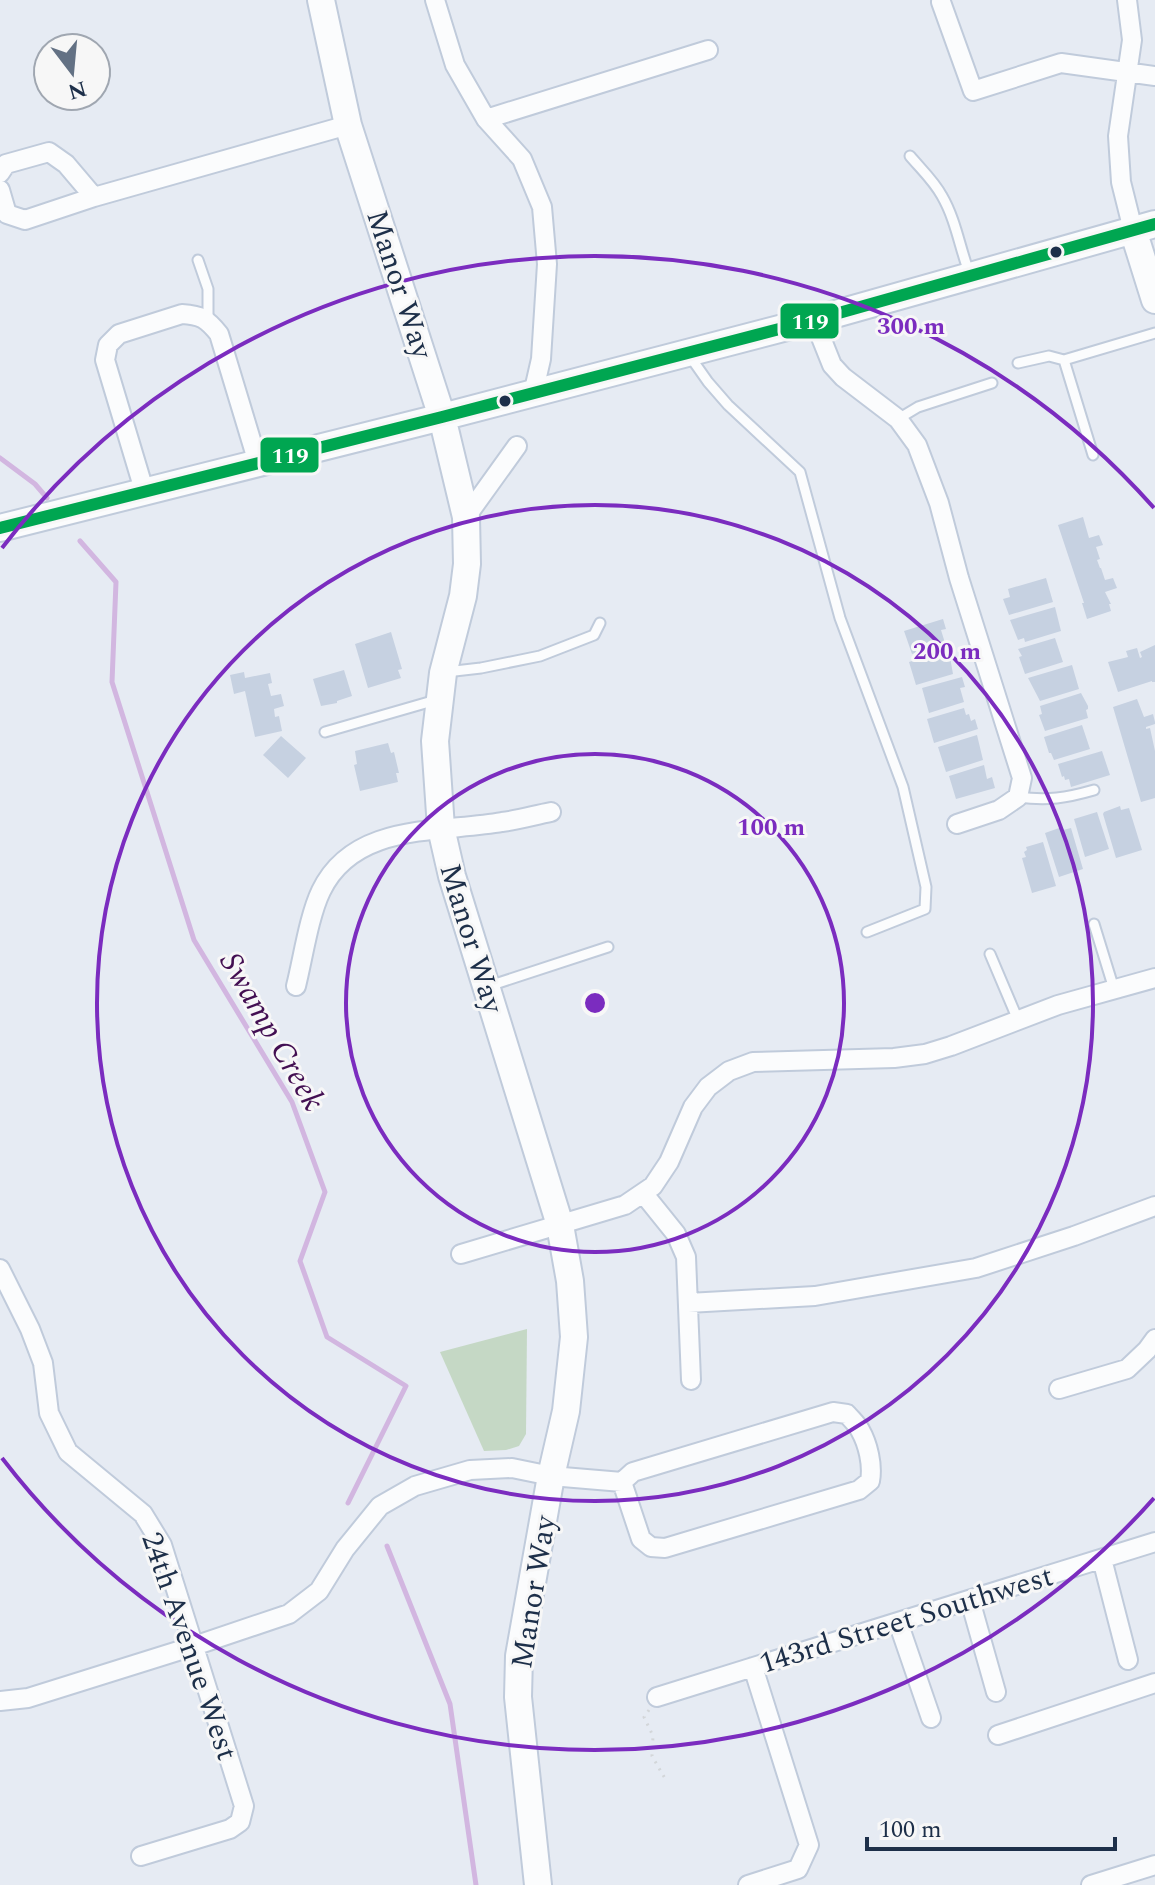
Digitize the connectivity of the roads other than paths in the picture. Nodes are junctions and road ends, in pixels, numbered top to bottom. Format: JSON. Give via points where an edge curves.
{"nodes":[{"id":1,"x":321,"y":0,"type":"edge"},
{"id":2,"x":435,"y":0,"type":"edge"},
{"id":3,"x":1127,"y":0,"type":"edge"},
{"id":4,"x":941,"y":2,"type":"edge"},
{"id":5,"x":708,"y":50,"type":"dead end"},
{"id":6,"x":1128,"y":73,"type":"junction"},
{"id":7,"x":1155,"y":76,"type":"edge"},
{"id":8,"x":486,"y":119,"type":"junction"},
{"id":9,"x":348,"y":125,"type":"junction"},
{"id":10,"x":910,"y":156,"type":"dead end"},
{"id":11,"x":1,"y":170,"type":"edge"},
{"id":12,"x":0,"y":190,"type":"edge"},
{"id":13,"x":94,"y":197,"type":"junction"},
{"id":14,"x":1144,"y":227,"type":"edge"},
{"id":15,"x":198,"y":260,"type":"dead end"},
{"id":16,"x":970,"y":275,"type":"junction"},
{"id":17,"x":1155,"y":300,"type":"edge"},
{"id":18,"x":208,"y":320,"type":"junction"},
{"id":19,"x":814,"y":320,"type":"junction"},
{"id":20,"x":1155,"y":333,"type":"edge"},
{"id":21,"x":687,"y":353,"type":"junction"},
{"id":22,"x":1064,"y":360,"type":"junction"},
{"id":23,"x":1018,"y":363,"type":"dead end"},
{"id":24,"x":992,"y":383,"type":"dead end"},
{"id":25,"x":533,"y":394,"type":"junction"},
{"id":26,"x":442,"y":417,"type":"junction"},
{"id":27,"x":898,"y":419,"type":"junction"},
{"id":28,"x":517,"y":446,"type":"dead end"},
{"id":29,"x":1093,"y":455,"type":"dead end"},
{"id":30,"x":258,"y":463,"type":"junction"},
{"id":31,"x":144,"y":490,"type":"junction"},
{"id":32,"x":466,"y":517,"type":"junction"},
{"id":33,"x":0,"y":528,"type":"edge"},
{"id":34,"x":600,"y":623,"type":"dead end"},
{"id":35,"x":441,"y":686,"type":"junction"},
{"id":36,"x":325,"y":732,"type":"dead end"},
{"id":37,"x":1094,"y":790,"type":"dead end"},
{"id":38,"x":1018,"y":797,"type":"junction"},
{"id":39,"x":551,"y":812,"type":"dead end"},
{"id":40,"x":957,"y":824,"type":"dead end"},
{"id":41,"x":441,"y":828,"type":"junction"},
{"id":42,"x":1094,"y":924,"type":"dead end"},
{"id":43,"x":867,"y":932,"type":"dead end"},
{"id":44,"x":608,"y":947,"type":"dead end"},
{"id":45,"x":990,"y":954,"type":"dead end"},
{"id":46,"x":1155,"y":978,"type":"edge"},
{"id":47,"x":296,"y":986,"type":"dead end"},
{"id":48,"x":486,"y":987,"type":"junction"},
{"id":49,"x":1114,"y":989,"type":"junction"},
{"id":50,"x":1018,"y":1020,"type":"junction"},
{"id":51,"x":643,"y":1193,"type":"junction"},
{"id":52,"x":1155,"y":1206,"type":"edge"},
{"id":53,"x":560,"y":1225,"type":"junction"},
{"id":54,"x":461,"y":1254,"type":"dead end"},
{"id":55,"x":0,"y":1269,"type":"edge"},
{"id":56,"x":688,"y":1303,"type":"junction"},
{"id":57,"x":1155,"y":1339,"type":"edge"},
{"id":58,"x":691,"y":1380,"type":"dead end"},
{"id":59,"x":1059,"y":1389,"type":"dead end"},
{"id":60,"x":551,"y":1476,"type":"junction"},
{"id":61,"x":622,"y":1482,"type":"junction"},
{"id":62,"x":1155,"y":1542,"type":"edge"},
{"id":63,"x":1102,"y":1559,"type":"junction"},
{"id":64,"x":970,"y":1600,"type":"junction"},
{"id":65,"x":898,"y":1622,"type":"junction"},
{"id":66,"x":194,"y":1646,"type":"junction"},
{"id":67,"x":1128,"y":1660,"type":"dead end"},
{"id":68,"x":753,"y":1667,"type":"junction"},
{"id":69,"x":1155,"y":1683,"type":"edge"},
{"id":70,"x":996,"y":1692,"type":"dead end"},
{"id":71,"x":657,"y":1697,"type":"road end"},
{"id":72,"x":0,"y":1701,"type":"edge"},
{"id":73,"x":931,"y":1718,"type":"dead end"},
{"id":74,"x":998,"y":1735,"type":"dead end"},
{"id":75,"x":141,"y":1856,"type":"dead end"},
{"id":76,"x":1155,"y":1865,"type":"edge"},
{"id":77,"x":538,"y":1885,"type":"edge"},
{"id":78,"x":748,"y":1885,"type":"edge"},
{"id":79,"x":1091,"y":1885,"type":"edge"}],
"edges":[{"from":1,"to":9,"type":"street","name":"Manor Way"},
{"from":2,"to":8,"type":"street","via":[[455,65]]},
{"from":3,"to":6,"type":"street","via":[[1132,40]]},
{"from":4,"to":6,"type":"street","via":[[973,91],[1061,63]]},
{"from":5,"to":8,"type":"street"},
{"from":6,"to":7,"type":"street"},
{"from":6,"to":14,"type":"street","via":[[1118,136],[1121,182]]},
{"from":8,"to":25,"type":"street","via":[[522,159],[542,207],[547,264],[541,359]]},
{"from":9,"to":13,"type":"street"},
{"from":9,"to":26,"type":"street","name":"Manor Way"},
{"from":10,"to":16,"type":"lane","via":[[944,198]]},
{"from":11,"to":13,"type":"street","via":[[49,152]]},
{"from":12,"to":13,"type":"street","via":[[7,214],[25,220]]},
{"from":14,"to":16,"type":"street"},
{"from":14,"to":17,"type":"street"},
{"from":15,"to":18,"type":"lane","via":[[208,289]]},
{"from":16,"to":19,"type":"street"},
{"from":18,"to":30,"type":"street","via":[[219,334]]},
{"from":18,"to":31,"type":"street","via":[[182,314],[119,334],[108,345],[105,360]]},
{"from":19,"to":21,"type":"street"},
{"from":19,"to":27,"type":"street","via":[[832,365]]},
{"from":20,"to":22,"type":"lane"},
{"from":21,"to":25,"type":"street"},
{"from":21,"to":43,"type":"lane","via":[[728,405],[800,472],[840,618],[903,787],[926,887],[925,909]]},
{"from":22,"to":23,"type":"lane","via":[[1049,356]]},
{"from":22,"to":29,"type":"lane"},
{"from":24,"to":27,"type":"lane","via":[[918,407]]},
{"from":25,"to":26,"type":"street"},
{"from":26,"to":30,"type":"street"},
{"from":26,"to":32,"type":"street","name":"Manor Way"},
{"from":27,"to":38,"type":"street","via":[[917,445],[939,503],[1022,778]]},
{"from":28,"to":32,"type":"street"},
{"from":30,"to":31,"type":"street"},
{"from":31,"to":33,"type":"street"},
{"from":32,"to":35,"type":"street","name":"Manor Way","via":[[463,596]]},
{"from":34,"to":35,"type":"lane","via":[[594,635],[540,656],[481,668]]},
{"from":35,"to":36,"type":"lane"},
{"from":35,"to":41,"type":"street","name":"Manor Way","via":[[435,741]]},
{"from":37,"to":38,"type":"lane","via":[[1062,799]]},
{"from":38,"to":40,"type":"street","via":[[999,810]]},
{"from":39,"to":41,"type":"street"},
{"from":41,"to":47,"type":"street","via":[[374,842],[335,868],[315,909]]},
{"from":41,"to":48,"type":"street","name":"Manor Way"},
{"from":42,"to":49,"type":"lane"},
{"from":44,"to":48,"type":"lane"},
{"from":45,"to":50,"type":"lane"},
{"from":46,"to":49,"type":"street"},
{"from":48,"to":53,"type":"street","name":"Manor Way"},
{"from":49,"to":50,"type":"street"},
{"from":50,"to":51,"type":"street","via":[[925,1054],[753,1062],[729,1071],[693,1107],[669,1162]]},
{"from":51,"to":53,"type":"street","via":[[625,1205]]},
{"from":51,"to":56,"type":"street","via":[[676,1234],[686,1257]]},
{"from":52,"to":56,"type":"street","via":[[976,1268],[815,1296]]},
{"from":53,"to":54,"type":"street"},
{"from":53,"to":60,"type":"street","name":"Manor Way","via":[[574,1337],[566,1411]]},
{"from":55,"to":66,"type":"street","name":"24th Avenue West","via":[[43,1363],[49,1413],[68,1452],[143,1514],[162,1545]]},
{"from":56,"to":58,"type":"street"},
{"from":57,"to":59,"type":"street","via":[[1127,1369]]},
{"from":60,"to":61,"type":"street"},
{"from":60,"to":66,"type":"street","via":[[512,1468],[470,1470],[415,1486],[380,1506],[319,1591],[289,1614]]},
{"from":60,"to":77,"type":"street","name":"Manor Way","via":[[519,1656],[518,1697]]},
{"from":61,"to":61,"type":"street","via":[[641,1539],[665,1548],[859,1490],[872,1471],[860,1430],[847,1414],[833,1412],[633,1472]]},
{"from":62,"to":63,"type":"street","name":"143rd Street Southwest"},
{"from":63,"to":64,"type":"street","name":"143rd Street Southwest"},
{"from":63,"to":67,"type":"street"},
{"from":64,"to":65,"type":"street","name":"143rd Street Southwest"},
{"from":64,"to":70,"type":"street"},
{"from":65,"to":68,"type":"street","name":"143rd Street Southwest"},
{"from":65,"to":73,"type":"street"},
{"from":66,"to":72,"type":"street","via":[[28,1698]]},
{"from":66,"to":75,"type":"street","name":"24th Avenue West","via":[[244,1812],[230,1829]]},
{"from":68,"to":71,"type":"street","name":"143rd Street Southwest"},
{"from":68,"to":78,"type":"street","via":[[809,1845],[798,1869]]},
{"from":69,"to":74,"type":"street"},
{"from":76,"to":79,"type":"street"}]}
